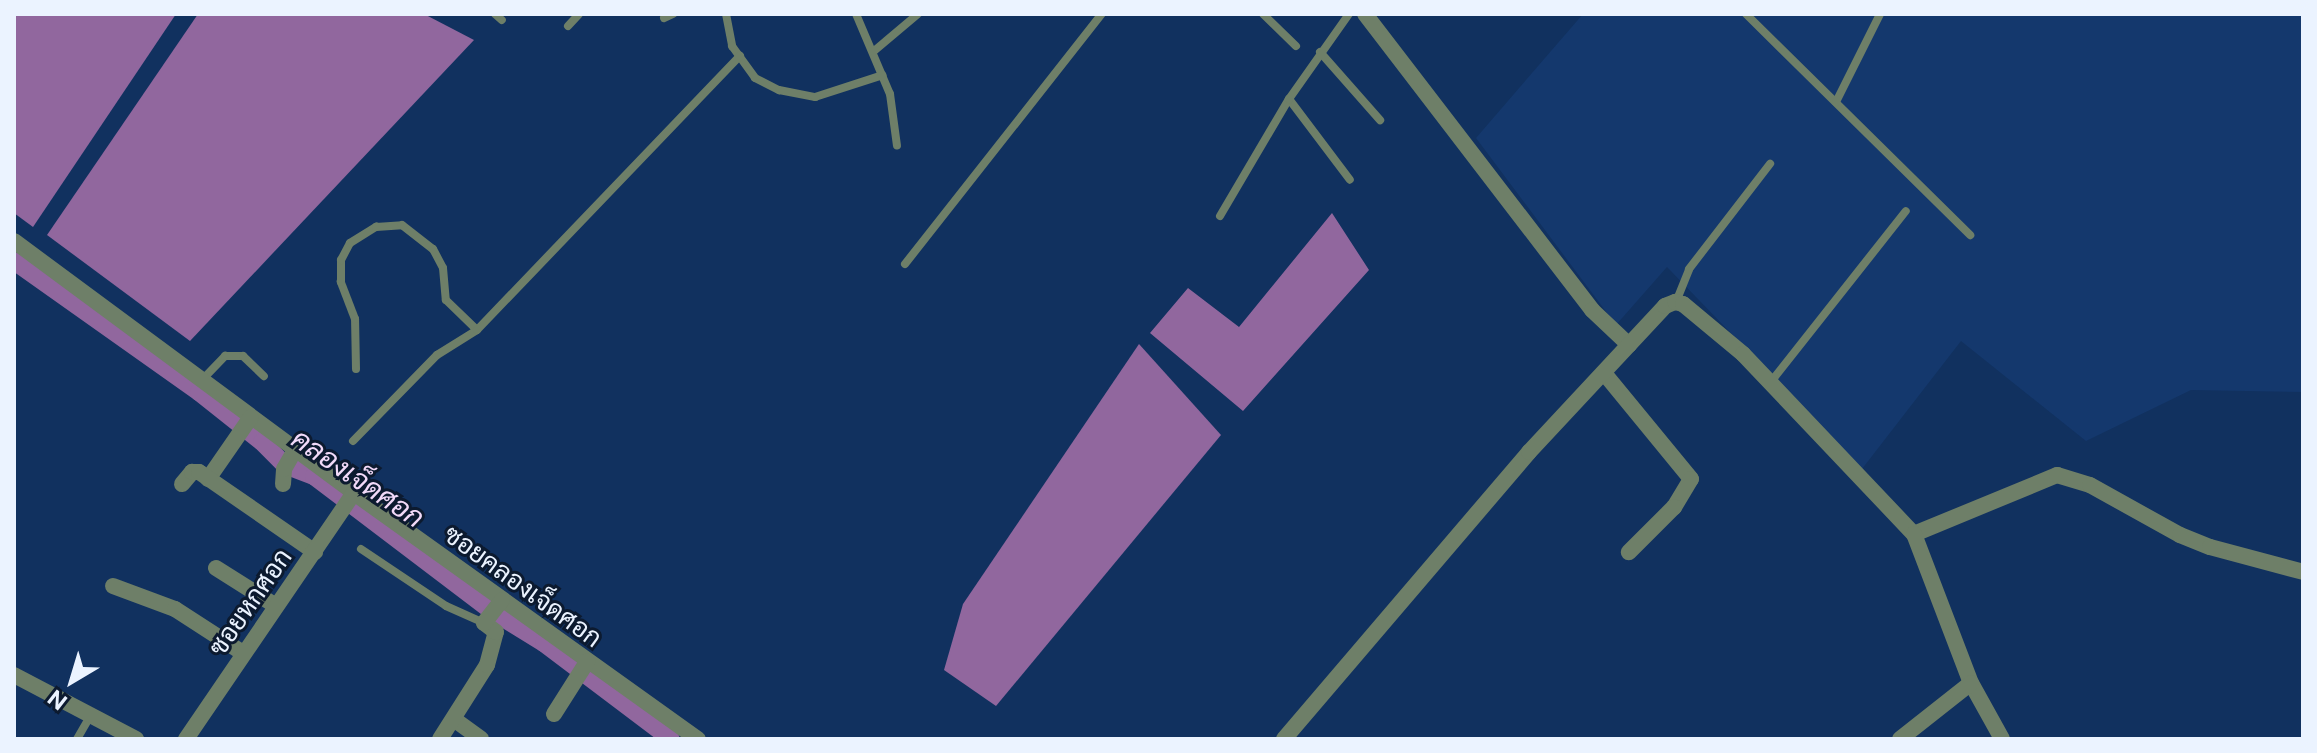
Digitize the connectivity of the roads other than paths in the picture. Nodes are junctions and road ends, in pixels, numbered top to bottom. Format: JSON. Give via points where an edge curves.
{"nodes":[{"id":1,"x":579,"y":14,"type":"edge"},
{"id":2,"x":726,"y":14,"type":"edge"},
{"id":3,"x":856,"y":14,"type":"edge"},
{"id":4,"x":918,"y":14,"type":"edge"},
{"id":5,"x":1102,"y":14,"type":"edge"},
{"id":6,"x":1263,"y":14,"type":"edge"},
{"id":7,"x":1349,"y":14,"type":"edge"},
{"id":8,"x":1365,"y":14,"type":"edge"},
{"id":9,"x":1746,"y":14,"type":"edge"},
{"id":10,"x":1880,"y":14,"type":"edge"},
{"id":11,"x":568,"y":26,"type":"dead end"},
{"id":12,"x":1296,"y":46,"type":"dead end"},
{"id":13,"x":874,"y":51,"type":"junction"},
{"id":14,"x":1320,"y":52,"type":"junction"},
{"id":15,"x":740,"y":56,"type":"junction"},
{"id":16,"x":883,"y":75,"type":"junction"},
{"id":17,"x":1289,"y":99,"type":"junction"},
{"id":18,"x":1836,"y":102,"type":"junction"},
{"id":19,"x":1380,"y":120,"type":"dead end"},
{"id":20,"x":897,"y":146,"type":"dead end"},
{"id":21,"x":1770,"y":164,"type":"dead end"},
{"id":22,"x":1350,"y":180,"type":"dead end"},
{"id":23,"x":1906,"y":211,"type":"dead end"},
{"id":24,"x":1220,"y":216,"type":"dead end"},
{"id":25,"x":1970,"y":235,"type":"dead end"},
{"id":26,"x":14,"y":241,"type":"edge"},
{"id":27,"x":905,"y":264,"type":"dead end"},
{"id":28,"x":1675,"y":302,"type":"junction"},
{"id":29,"x":477,"y":330,"type":"junction"},
{"id":30,"x":1629,"y":345,"type":"junction"},
{"id":31,"x":356,"y":369,"type":"dead end"},
{"id":32,"x":1604,"y":373,"type":"junction"},
{"id":33,"x":264,"y":376,"type":"dead end"},
{"id":34,"x":201,"y":381,"type":"junction"},
{"id":35,"x":1770,"y":383,"type":"junction"},
{"id":36,"x":244,"y":427,"type":"junction"},
{"id":37,"x":353,"y":441,"type":"dead end"},
{"id":38,"x":208,"y":479,"type":"junction"},
{"id":39,"x":182,"y":484,"type":"dead end"},
{"id":40,"x":354,"y":493,"type":"junction"},
{"id":41,"x":1914,"y":534,"type":"junction"},
{"id":42,"x":309,"y":548,"type":"junction"},
{"id":43,"x":361,"y":549,"type":"dead end"},
{"id":44,"x":1629,"y":552,"type":"dead end"},
{"id":45,"x":216,"y":568,"type":"dead end"},
{"id":46,"x":2303,"y":572,"type":"edge"},
{"id":47,"x":113,"y":586,"type":"dead end"},
{"id":48,"x":500,"y":602,"type":"junction"},
{"id":49,"x":271,"y":603,"type":"junction"},
{"id":50,"x":485,"y":621,"type":"junction"},
{"id":51,"x":238,"y":649,"type":"junction"},
{"id":52,"x":587,"y":662,"type":"junction"},
{"id":53,"x":14,"y":675,"type":"edge"},
{"id":54,"x":1971,"y":683,"type":"junction"},
{"id":55,"x":554,"y":714,"type":"dead end"},
{"id":56,"x":91,"y":715,"type":"junction"},
{"id":57,"x":455,"y":720,"type":"junction"},
{"id":58,"x":1292,"y":736,"type":"edge"},
{"id":59,"x":77,"y":739,"type":"edge"},
{"id":60,"x":136,"y":739,"type":"edge"},
{"id":61,"x":186,"y":739,"type":"edge"},
{"id":62,"x":440,"y":739,"type":"edge"},
{"id":63,"x":481,"y":739,"type":"edge"},
{"id":64,"x":698,"y":739,"type":"edge"},
{"id":65,"x":1900,"y":739,"type":"edge"},
{"id":66,"x":2002,"y":739,"type":"edge"}],
"edges":[{"from":1,"to":11,"type":"lane"},
{"from":2,"to":15,"type":"lane","via":[[732,46]]},
{"from":3,"to":13,"type":"lane"},
{"from":4,"to":13,"type":"lane"},
{"from":5,"to":27,"type":"lane"},
{"from":6,"to":12,"type":"lane"},
{"from":7,"to":14,"type":"lane"},
{"from":8,"to":30,"type":"street","via":[[1592,310]]},
{"from":9,"to":18,"type":"lane"},
{"from":10,"to":18,"type":"lane"},
{"from":13,"to":16,"type":"lane"},
{"from":14,"to":17,"type":"lane"},
{"from":14,"to":19,"type":"lane"},
{"from":15,"to":16,"type":"lane","via":[[755,78],[779,90],[815,97]]},
{"from":15,"to":29,"type":"lane"},
{"from":16,"to":20,"type":"lane"},
{"from":17,"to":22,"type":"lane"},
{"from":17,"to":24,"type":"lane"},
{"from":18,"to":25,"type":"lane"},
{"from":21,"to":28,"type":"lane","via":[[1689,269]]},
{"from":23,"to":35,"type":"lane"},
{"from":26,"to":34,"type":"street","name":"ซอยคลองเจ็ดศอก"},
{"from":28,"to":30,"type":"street"},
{"from":28,"to":35,"type":"street","via":[[1743,354]]},
{"from":29,"to":31,"type":"lane","via":[[446,300],[443,268],[433,249],[402,225],[376,227],[350,243],[341,260],[341,282],[355,319]]},
{"from":29,"to":37,"type":"lane","via":[[437,355]]},
{"from":30,"to":32,"type":"street"},
{"from":32,"to":44,"type":"street","via":[[1691,479],[1674,507]]},
{"from":32,"to":58,"type":"street","via":[[1529,452]]},
{"from":33,"to":34,"type":"lane","via":[[243,356],[225,356]]},
{"from":34,"to":36,"type":"street","name":"ซอยคลองเจ็ดศอก"},
{"from":35,"to":41,"type":"street"},
{"from":36,"to":38,"type":"street"},
{"from":36,"to":40,"type":"street","name":"ซอยคลองเจ็ดศอก","via":[[288,465]]},
{"from":38,"to":39,"type":"street","via":[[192,472]]},
{"from":38,"to":42,"type":"street"},
{"from":40,"to":42,"type":"street","name":"ซอยหกศอก"},
{"from":40,"to":48,"type":"street","name":"ซอยคลองเจ็ดศอก"},
{"from":41,"to":46,"type":"street","via":[[2057,475],[2090,485],[2210,547]]},
{"from":41,"to":54,"type":"street"},
{"from":42,"to":49,"type":"street","name":"ซอยหกศอก"},
{"from":43,"to":50,"type":"lane","via":[[446,606]]},
{"from":45,"to":49,"type":"street"},
{"from":47,"to":51,"type":"street","via":[[175,609]]},
{"from":48,"to":50,"type":"street"},
{"from":48,"to":52,"type":"street","name":"ซอยคลองเจ็ดศอก"},
{"from":49,"to":51,"type":"street","name":"ซอยหกศอก"},
{"from":50,"to":57,"type":"street","via":[[496,632],[495,646]]},
{"from":51,"to":61,"type":"street","name":"ซอยหกศอก"},
{"from":52,"to":55,"type":"street"},
{"from":52,"to":64,"type":"street","name":"ซอยคลองเจ็ดศอก"},
{"from":53,"to":56,"type":"street"},
{"from":54,"to":65,"type":"street"},
{"from":54,"to":66,"type":"street"},
{"from":56,"to":59,"type":"lane"},
{"from":56,"to":60,"type":"street"},
{"from":57,"to":62,"type":"street"},
{"from":57,"to":63,"type":"street"}]}
